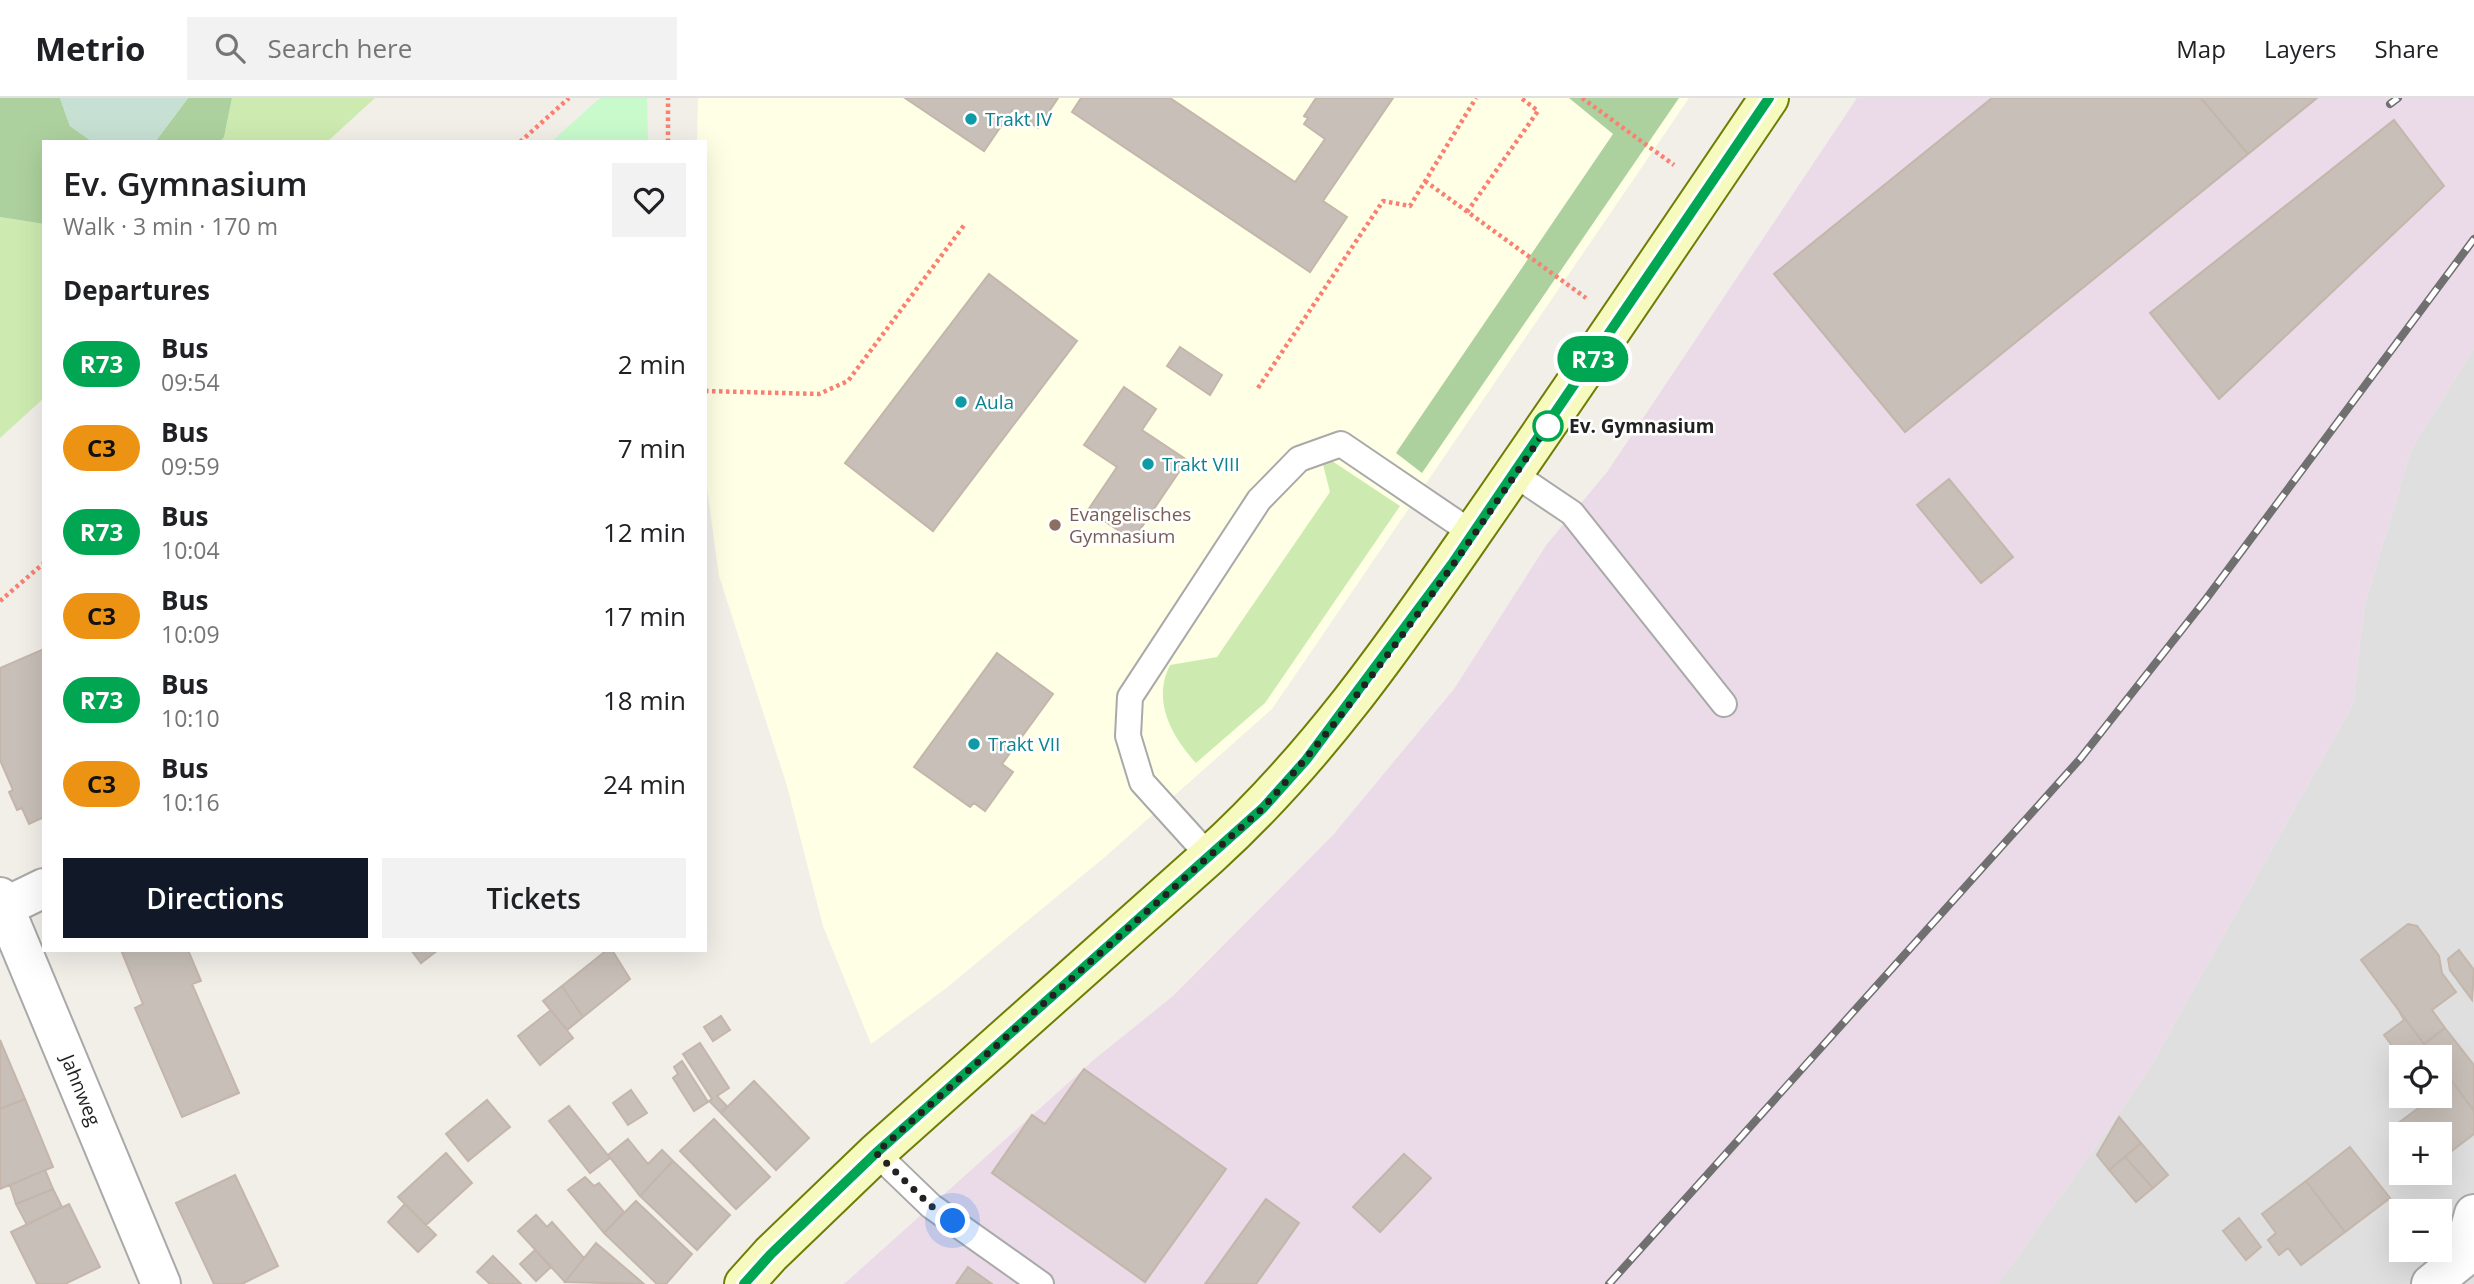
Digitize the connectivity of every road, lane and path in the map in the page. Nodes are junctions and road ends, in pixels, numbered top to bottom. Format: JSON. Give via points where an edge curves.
{"nodes":[{"id":1,"x":569,"y":98,"type":"edge"},
{"id":2,"x":668,"y":98,"type":"edge"},
{"id":3,"x":1476,"y":98,"type":"edge"},
{"id":4,"x":1521,"y":98,"type":"edge"},
{"id":5,"x":1582,"y":98,"type":"edge"},
{"id":6,"x":1769,"y":98,"type":"edge"},
{"id":7,"x":522,"y":140,"type":"edge"},
{"id":8,"x":668,"y":140,"type":"edge"},
{"id":9,"x":1425,"y":181,"type":"junction"},
{"id":10,"x":1707,"y":189,"type":"junction"},
{"id":11,"x":1467,"y":212,"type":"junction"},
{"id":12,"x":965,"y":224,"type":"dead end"},
{"id":13,"x":1618,"y":321,"type":"junction"},
{"id":14,"x":1258,"y":388,"type":"dead end"},
{"id":15,"x":707,"y":391,"type":"edge"},
{"id":16,"x":1514,"y":474,"type":"junction"},
{"id":17,"x":1472,"y":533,"type":"junction"},
{"id":18,"x":42,"y":565,"type":"edge"},
{"id":19,"x":0,"y":601,"type":"edge"},
{"id":20,"x":1724,"y":704,"type":"dead end"},
{"id":21,"x":1209,"y":856,"type":"junction"},
{"id":22,"x":42,"y":889,"type":"edge"},
{"id":23,"x":2,"y":902,"type":"edge"},
{"id":24,"x":876,"y":1153,"type":"junction"},
{"id":25,"x":2474,"y":1214,"type":"edge"},
{"id":26,"x":2468,"y":1267,"type":"edge"},
{"id":27,"x":161,"y":1284,"type":"edge"},
{"id":28,"x":744,"y":1284,"type":"edge"},
{"id":29,"x":1041,"y":1284,"type":"edge"},
{"id":30,"x":2431,"y":1284,"type":"edge"}],
"edges":[{"from":1,"to":7,"type":"path"},
{"from":2,"to":8,"type":"path"},
{"from":3,"to":9,"type":"path"},
{"from":4,"to":11,"type":"path","via":[[1538,111]]},
{"from":5,"to":10,"type":"path"},
{"from":6,"to":10,"type":"main road"},
{"from":9,"to":11,"type":"path"},
{"from":9,"to":14,"type":"path","via":[[1410,206],[1383,201]]},
{"from":10,"to":13,"type":"main road"},
{"from":11,"to":13,"type":"path"},
{"from":12,"to":15,"type":"path","via":[[848,381],[820,394]]},
{"from":13,"to":16,"type":"main road"},
{"from":16,"to":17,"type":"main road"},
{"from":16,"to":20,"type":"lane","via":[[1572,513]]},
{"from":17,"to":21,"type":"main road","via":[[1306,760],[1263,808]]},
{"from":17,"to":21,"type":"lane","via":[[1340,444],[1299,458],[1259,500],[1130,697],[1128,736],[1142,782]]},
{"from":18,"to":19,"type":"path"},
{"from":21,"to":24,"type":"main road"},
{"from":22,"to":23,"type":"street"},
{"from":23,"to":27,"type":"street","name":"Jahnweg"},
{"from":24,"to":28,"type":"main road"},
{"from":24,"to":29,"type":"lane","via":[[931,1206]]},
{"from":25,"to":26,"type":"street"},
{"from":26,"to":30,"type":"street"}]}
